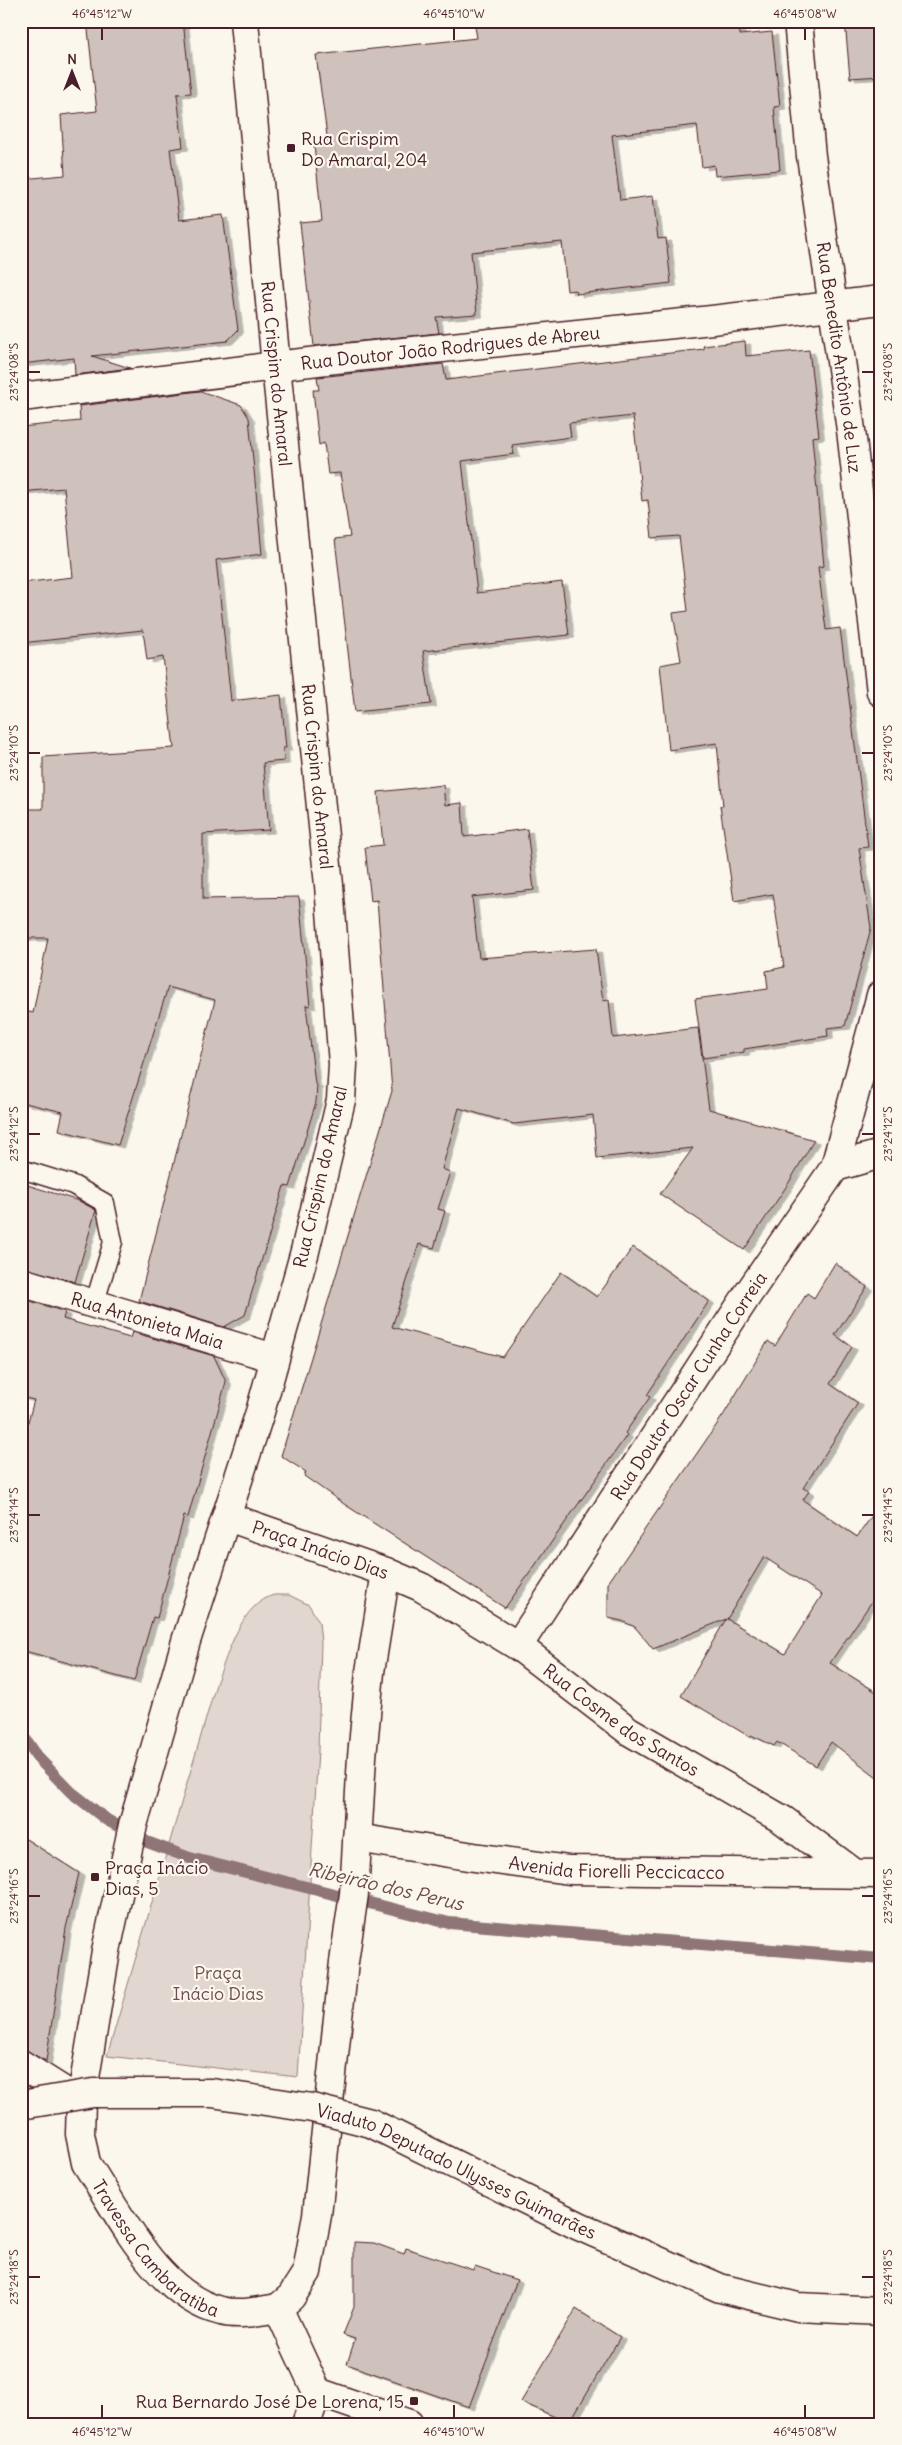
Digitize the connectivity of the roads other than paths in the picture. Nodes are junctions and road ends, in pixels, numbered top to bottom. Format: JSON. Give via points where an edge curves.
{"nodes":[{"id":1,"x":244,"y":21,"type":"edge"},
{"id":2,"x":798,"y":21,"type":"edge"},
{"id":3,"x":881,"y":300,"type":"edge"},
{"id":4,"x":833,"y":304,"type":"junction"},
{"id":5,"x":276,"y":366,"type":"junction"},
{"id":6,"x":21,"y":397,"type":"edge"},
{"id":7,"x":881,"y":692,"type":"edge"},
{"id":8,"x":881,"y":995,"type":"edge"},
{"id":9,"x":881,"y":1154,"type":"edge"},
{"id":10,"x":835,"y":1168,"type":"junction"},
{"id":11,"x":21,"y":1169,"type":"edge"},
{"id":12,"x":21,"y":1282,"type":"edge"},
{"id":13,"x":94,"y":1305,"type":"junction"},
{"id":14,"x":274,"y":1358,"type":"junction"},
{"id":15,"x":228,"y":1517,"type":"junction"},
{"id":16,"x":386,"y":1572,"type":"junction"},
{"id":17,"x":518,"y":1646,"type":"junction"},
{"id":18,"x":356,"y":1845,"type":"junction"},
{"id":19,"x":854,"y":1872,"type":"junction"},
{"id":20,"x":881,"y":1874,"type":"edge"},
{"id":21,"x":21,"y":2064,"type":"edge"},
{"id":22,"x":81,"y":2102,"type":"junction"},
{"id":23,"x":21,"y":2105,"type":"edge"},
{"id":24,"x":278,"y":2308,"type":"junction"},
{"id":25,"x":881,"y":2311,"type":"edge"},
{"id":26,"x":318,"y":2392,"type":"junction"},
{"id":27,"x":306,"y":2424,"type":"edge"},
{"id":28,"x":409,"y":2424,"type":"edge"}],
"edges":[{"from":1,"to":5,"type":"street","name":"Rua Crispim do Amaral"},
{"from":2,"to":4,"type":"street","name":"Rua Benedito Antônio de Luz","via":[[811,156]]},
{"from":3,"to":4,"type":"street","name":"Rua Doutor João Rodrigues de Abreu"},
{"from":4,"to":5,"type":"street","name":"Rua Doutor João Rodrigues de Abreu","via":[[712,320]]},
{"from":4,"to":7,"type":"street","name":"Rua Benedito Antônio de Luz"},
{"from":5,"to":6,"type":"street","name":"Rua Doutor João Rodrigues de Abreu"},
{"from":5,"to":14,"type":"street","name":"Rua Crispim do Amaral","via":[[330,885],[343,1064],[342,1100],[305,1251]]},
{"from":8,"to":10,"type":"street"},
{"from":9,"to":10,"type":"street"},
{"from":10,"to":17,"type":"street","name":"Rua Doutor Oscar Cunha Correia","via":[[748,1294]]},
{"from":11,"to":13,"type":"lane","via":[[73,1185],[105,1203],[113,1242]]},
{"from":12,"to":13,"type":"street","name":"Rua Antonieta Maia"},
{"from":13,"to":14,"type":"street","name":"Rua Antonieta Maia"},
{"from":14,"to":15,"type":"street","name":"Rua Crispim do Amaral"},
{"from":15,"to":16,"type":"street","name":"Praça Inácio Dias"},
{"from":15,"to":22,"type":"street","name":"Praça Inácio Dias","via":[[186,1641],[133,1825],[106,1951]]},
{"from":16,"to":17,"type":"street","name":"Rua Cosme dos Santos","via":[[421,1587]]},
{"from":16,"to":18,"type":"street","name":"Praça Inácio Dias","via":[[370,1672]]},
{"from":17,"to":19,"type":"street","name":"Rua Cosme dos Santos","via":[[630,1730],[783,1820]]},
{"from":18,"to":19,"type":"street","name":"Avenida Fiorelli Peccicacco","via":[[569,1870]]},
{"from":18,"to":24,"type":"street","name":"Praça Inácio Dias","via":[[354,1894],[317,2215],[307,2272],[291,2297]]},
{"from":19,"to":20,"type":"street","name":"Avenida Fiorelli Peccicacco"},
{"from":21,"to":22,"type":"street"},
{"from":22,"to":24,"type":"street","name":"Travessa Cambaratiba","via":[[80,2134],[86,2163],[144,2254],[176,2287],[221,2312],[246,2313]]},
{"from":23,"to":25,"type":"street","name":"Viaduto Deputado Ulysses Guimarães","bridge":true,"via":[[93,2093],[212,2093],[312,2108],[371,2123],[580,2226],[720,2288],[798,2307]]},
{"from":24,"to":26,"type":"street"},
{"from":26,"to":27,"type":"street"},
{"from":26,"to":28,"type":"street"}]}
